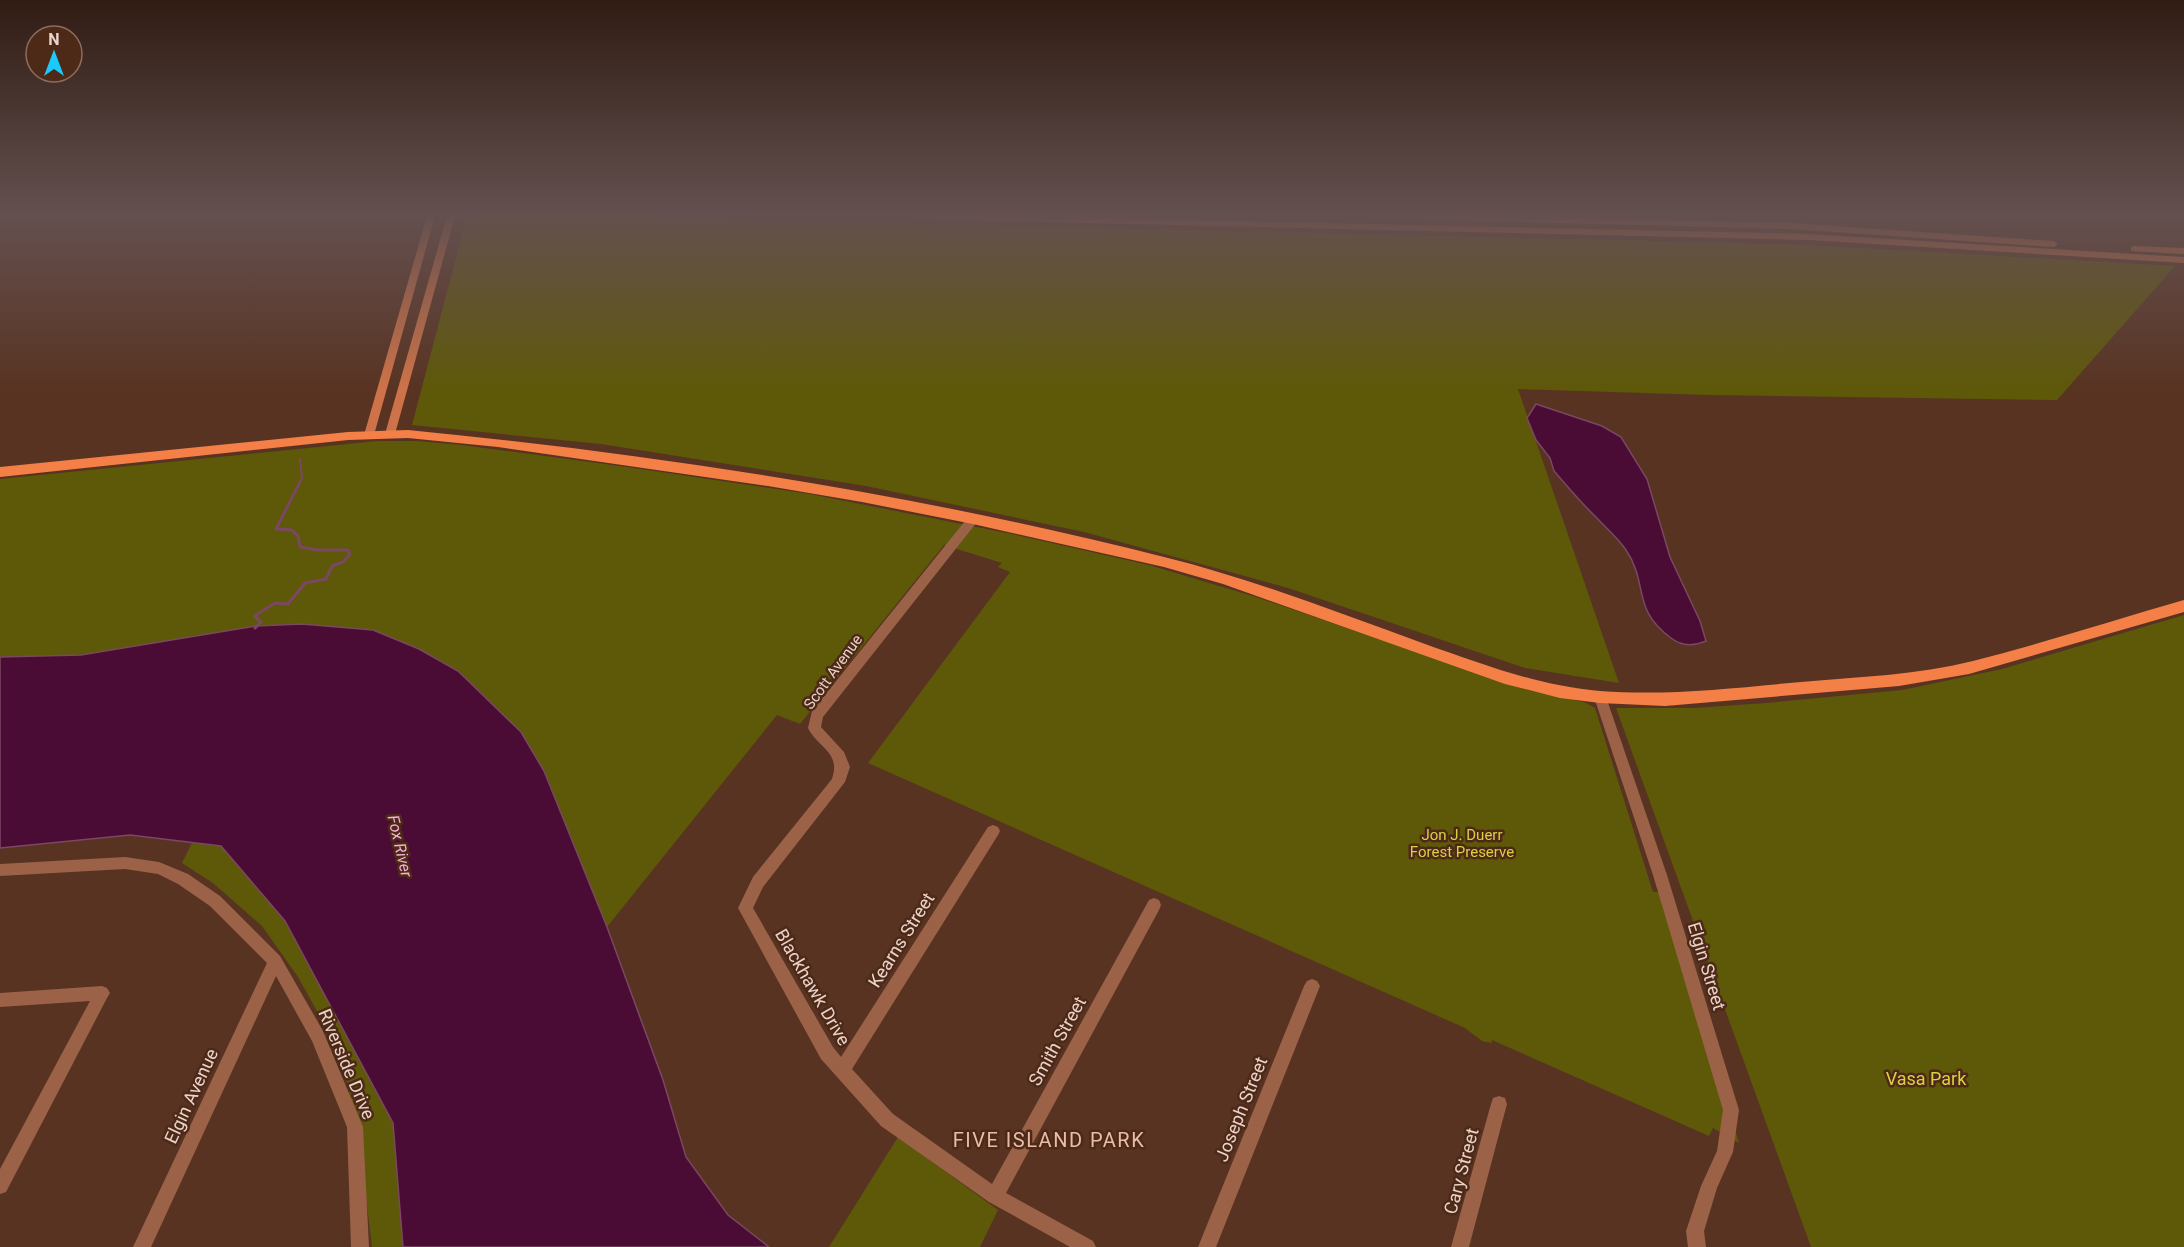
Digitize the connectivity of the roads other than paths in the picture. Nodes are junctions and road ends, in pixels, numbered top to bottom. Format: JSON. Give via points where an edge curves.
{"nodes":[{"id":1,"x":415,"y":274,"type":"edge"},
{"id":2,"x":435,"y":274,"type":"edge"},
{"id":3,"x":390,"y":434,"type":"junction"},
{"id":4,"x":369,"y":435,"type":"junction"},
{"id":5,"x":0,"y":472,"type":"edge"},
{"id":6,"x":973,"y":519,"type":"junction"},
{"id":7,"x":2184,"y":606,"type":"edge"},
{"id":8,"x":1600,"y":697,"type":"junction"},
{"id":9,"x":993,"y":831,"type":"dead end"},
{"id":10,"x":0,"y":870,"type":"edge"},
{"id":11,"x":1154,"y":905,"type":"dead end"},
{"id":12,"x":745,"y":908,"type":"joint"},
{"id":13,"x":275,"y":962,"type":"junction"},
{"id":14,"x":1312,"y":986,"type":"dead end"},
{"id":15,"x":0,"y":1000,"type":"edge"},
{"id":16,"x":842,"y":1071,"type":"junction"},
{"id":17,"x":1499,"y":1104,"type":"dead end"},
{"id":18,"x":0,"y":1186,"type":"edge"},
{"id":19,"x":995,"y":1196,"type":"junction"},
{"id":20,"x":142,"y":1247,"type":"edge"},
{"id":21,"x":360,"y":1247,"type":"edge"},
{"id":22,"x":1087,"y":1247,"type":"edge"},
{"id":23,"x":1207,"y":1247,"type":"edge"},
{"id":24,"x":1460,"y":1247,"type":"edge"},
{"id":25,"x":1697,"y":1247,"type":"edge"}],
"edges":[{"from":1,"to":4,"type":"main road"},
{"from":2,"to":3,"type":"main road"},
{"from":3,"to":4,"type":"main road"},
{"from":3,"to":6,"type":"main road","via":[[498,443],[768,481]]},
{"from":4,"to":5,"type":"main road"},
{"from":6,"to":8,"type":"main road","via":[[1185,568],[1505,678]]},
{"from":6,"to":12,"type":"street","name":"Scott Avenue","via":[[817,716],[814,728],[839,756],[843,767],[838,782],[758,882]]},
{"from":7,"to":8,"type":"main road","via":[[1969,668],[1899,680],[1665,700]]},
{"from":8,"to":25,"type":"street","name":"Elgin Street","via":[[1660,875],[1731,1110],[1725,1152],[1695,1231]]},
{"from":9,"to":16,"type":"street","name":"Kearns Street"},
{"from":10,"to":13,"type":"street","name":"Riverside Drive","via":[[125,863],[159,868],[215,901]]},
{"from":11,"to":19,"type":"street","name":"Smith Street"},
{"from":12,"to":16,"type":"street","name":"Blackhawk Drive","via":[[827,1053]]},
{"from":13,"to":20,"type":"street","name":"Elgin Avenue"},
{"from":13,"to":21,"type":"street","name":"Riverside Drive","via":[[318,1036],[355,1127]]},
{"from":14,"to":23,"type":"street","name":"Joseph Street"},
{"from":15,"to":18,"type":"street","via":[[102,993]]},
{"from":16,"to":19,"type":"street","name":"Blackhawk Drive","via":[[887,1120]]},
{"from":17,"to":24,"type":"street","name":"Cary Street"},
{"from":19,"to":22,"type":"street","name":"Blackhawk Drive"}]}
